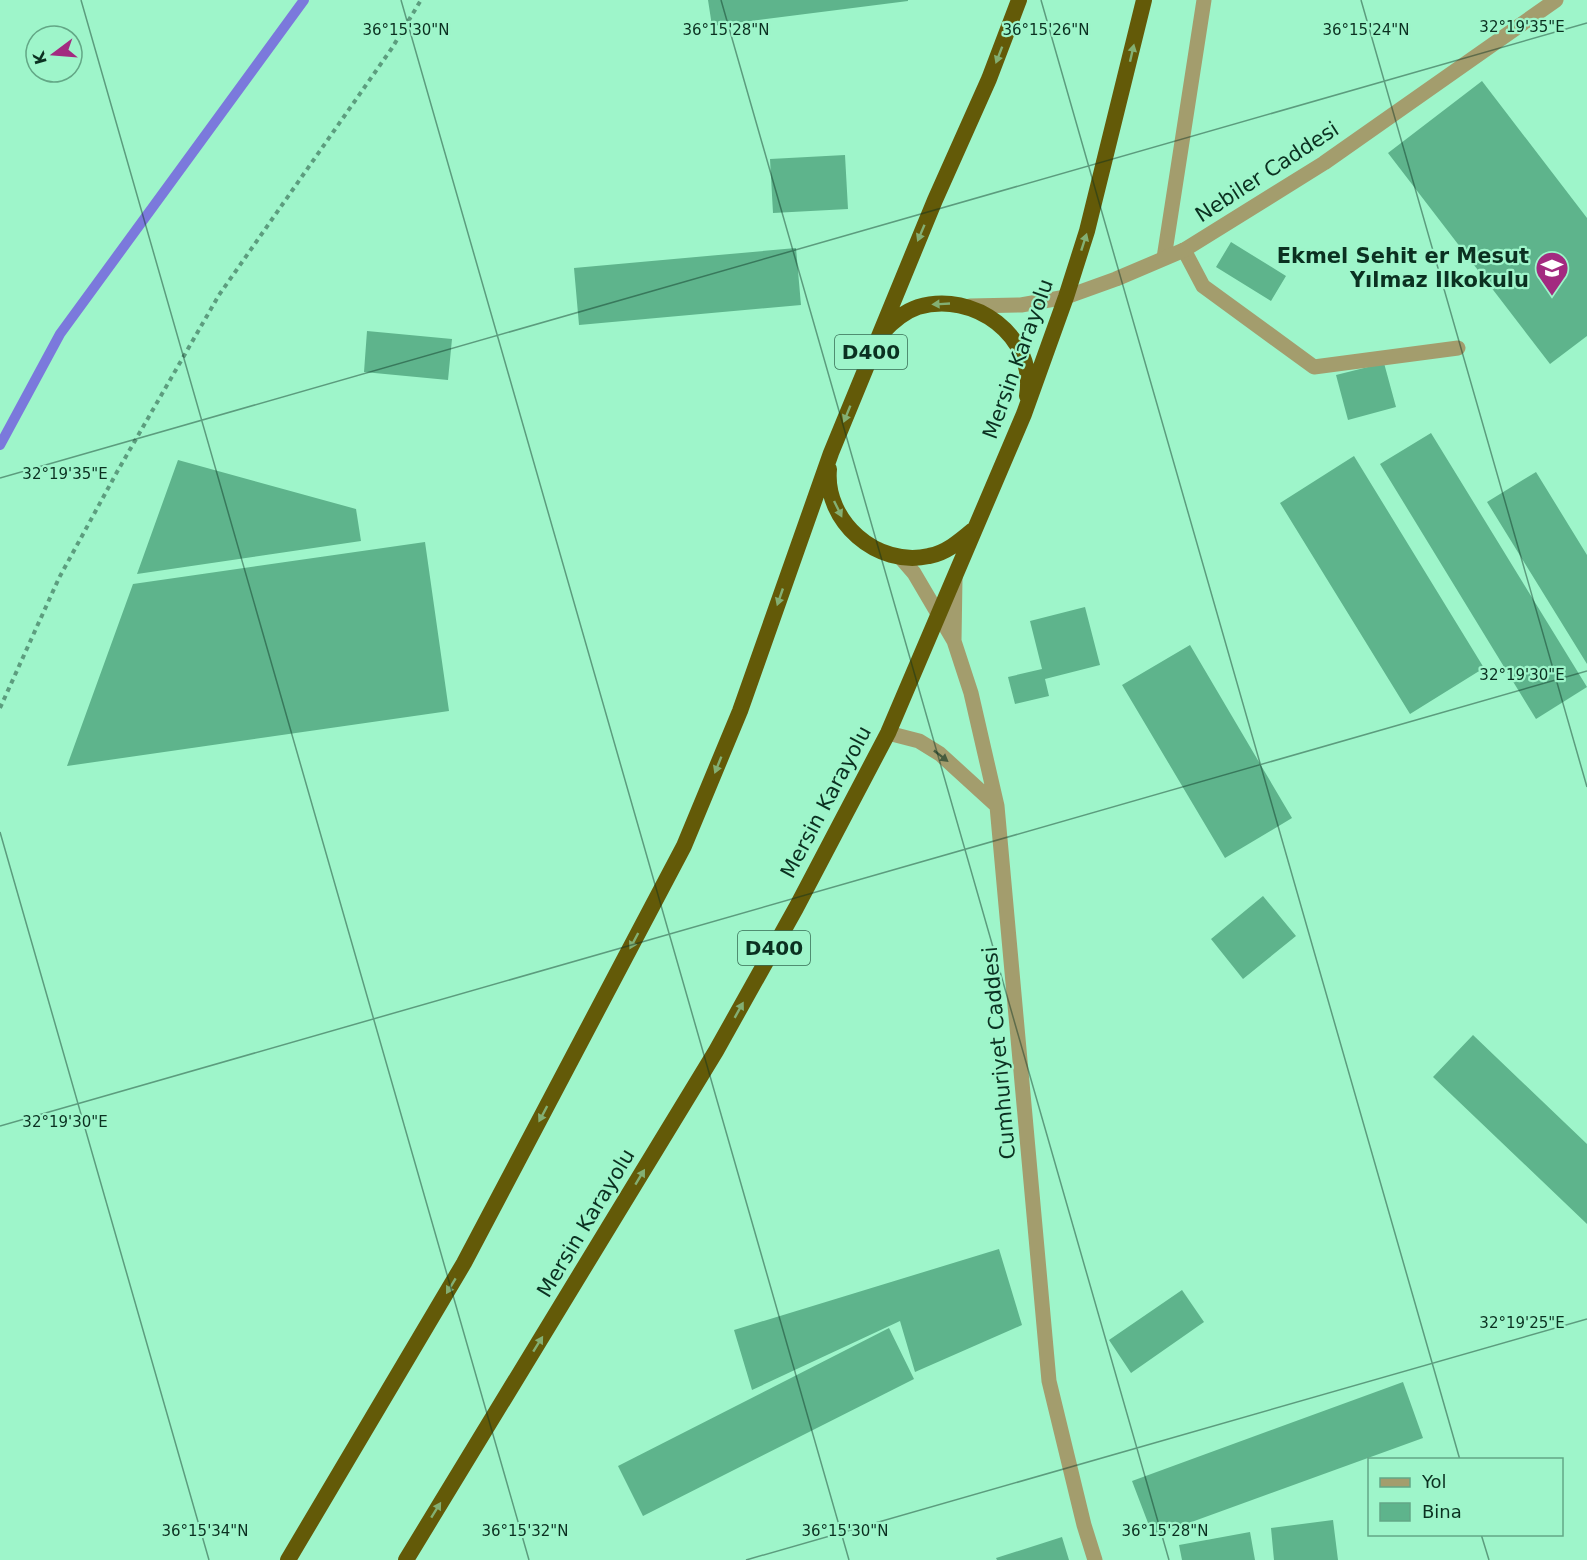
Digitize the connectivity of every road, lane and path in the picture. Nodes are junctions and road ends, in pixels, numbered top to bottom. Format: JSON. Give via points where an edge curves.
{"nodes":[{"id":1,"x":421,"y":0,"type":"edge"},
{"id":2,"x":1019,"y":0,"type":"edge"},
{"id":3,"x":1144,"y":0,"type":"edge"},
{"id":4,"x":1204,"y":0,"type":"edge"},
{"id":5,"x":1556,"y":0,"type":"edge"},
{"id":6,"x":1184,"y":250,"type":"junction"},
{"id":7,"x":1164,"y":258,"type":"junction"},
{"id":8,"x":1066,"y":297,"type":"junction"},
{"id":9,"x":970,"y":306,"type":"junction"},
{"id":10,"x":876,"y":340,"type":"junction"},
{"id":11,"x":1458,"y":348,"type":"dead end"},
{"id":12,"x":1024,"y":414,"type":"junction"},
{"id":13,"x":831,"y":453,"type":"junction"},
{"id":14,"x":976,"y":527,"type":"junction"},
{"id":15,"x":901,"y":558,"type":"junction"},
{"id":16,"x":955,"y":576,"type":"junction"},
{"id":17,"x":939,"y":615,"type":"junction"},
{"id":18,"x":954,"y":641,"type":"junction"},
{"id":19,"x":0,"y":708,"type":"edge"},
{"id":20,"x":888,"y":733,"type":"junction"},
{"id":21,"x":998,"y":806,"type":"junction"},
{"id":22,"x":288,"y":1560,"type":"edge"},
{"id":23,"x":406,"y":1560,"type":"edge"},
{"id":24,"x":1095,"y":1560,"type":"edge"}],
"edges":[{"from":1,"to":19,"type":"path","via":[[392,48],[219,296],[59,578]]},
{"from":2,"to":10,"type":"highway","number":"D400","one_way":true},
{"from":8,"to":3,"type":"highway","name":"Mersin Karayolu","number":"D400","one_way":true,"via":[[1087,231]]},
{"from":4,"to":7,"type":"street"},
{"from":5,"to":6,"type":"street","name":"Nebiler Caddesi","via":[[1324,163]]},
{"from":6,"to":7,"type":"street","name":"Nebiler Caddesi"},
{"from":6,"to":11,"type":"street","via":[[1203,286],[1314,367]]},
{"from":7,"to":8,"type":"street","name":"Nebiler Caddesi"},
{"from":8,"to":9,"type":"street","name":"Nebiler Caddesi","via":[[1021,305]]},
{"from":8,"to":12,"type":"highway","name":"Mersin Karayolu","number":"D400"},
{"from":9,"to":10,"type":"highway","one_way":true,"via":[[944,303],[917,307],[894,321]]},
{"from":9,"to":12,"type":"highway","via":[[994,318],[1013,337],[1025,361],[1028,388]]},
{"from":10,"to":13,"type":"highway","number":"D400","one_way":true},
{"from":12,"to":14,"type":"highway","name":"Mersin Karayolu","number":"D400"},
{"from":13,"to":15,"type":"highway","one_way":true,"via":[[828,481],[836,509],[851,532],[874,549]]},
{"from":13,"to":22,"type":"highway","number":"D400","one_way":true,"via":[[740,711],[684,846],[464,1263]]},
{"from":14,"to":15,"type":"highway","via":[[955,546],[929,556]]},
{"from":14,"to":16,"type":"highway","name":"Mersin Karayolu","number":"D400"},
{"from":15,"to":17,"type":"street","name":"Cumhuriyet Caddesi"},
{"from":16,"to":17,"type":"highway","name":"Mersin Karayolu","number":"D400"},
{"from":16,"to":18,"type":"street"},
{"from":17,"to":18,"type":"street","name":"Cumhuriyet Caddesi"},
{"from":17,"to":20,"type":"highway","name":"Mersin Karayolu","number":"D400"},
{"from":18,"to":21,"type":"street","name":"Cumhuriyet Caddesi","via":[[971,693]]},
{"from":20,"to":21,"type":"street","one_way":true,"via":[[919,741],[940,754]]},
{"from":23,"to":20,"type":"highway","name":"Mersin Karayolu","number":"D400","one_way":true,"via":[[716,1051]]},
{"from":21,"to":24,"type":"street","name":"Cumhuriyet Caddesi","via":[[1049,1381]]}]}
